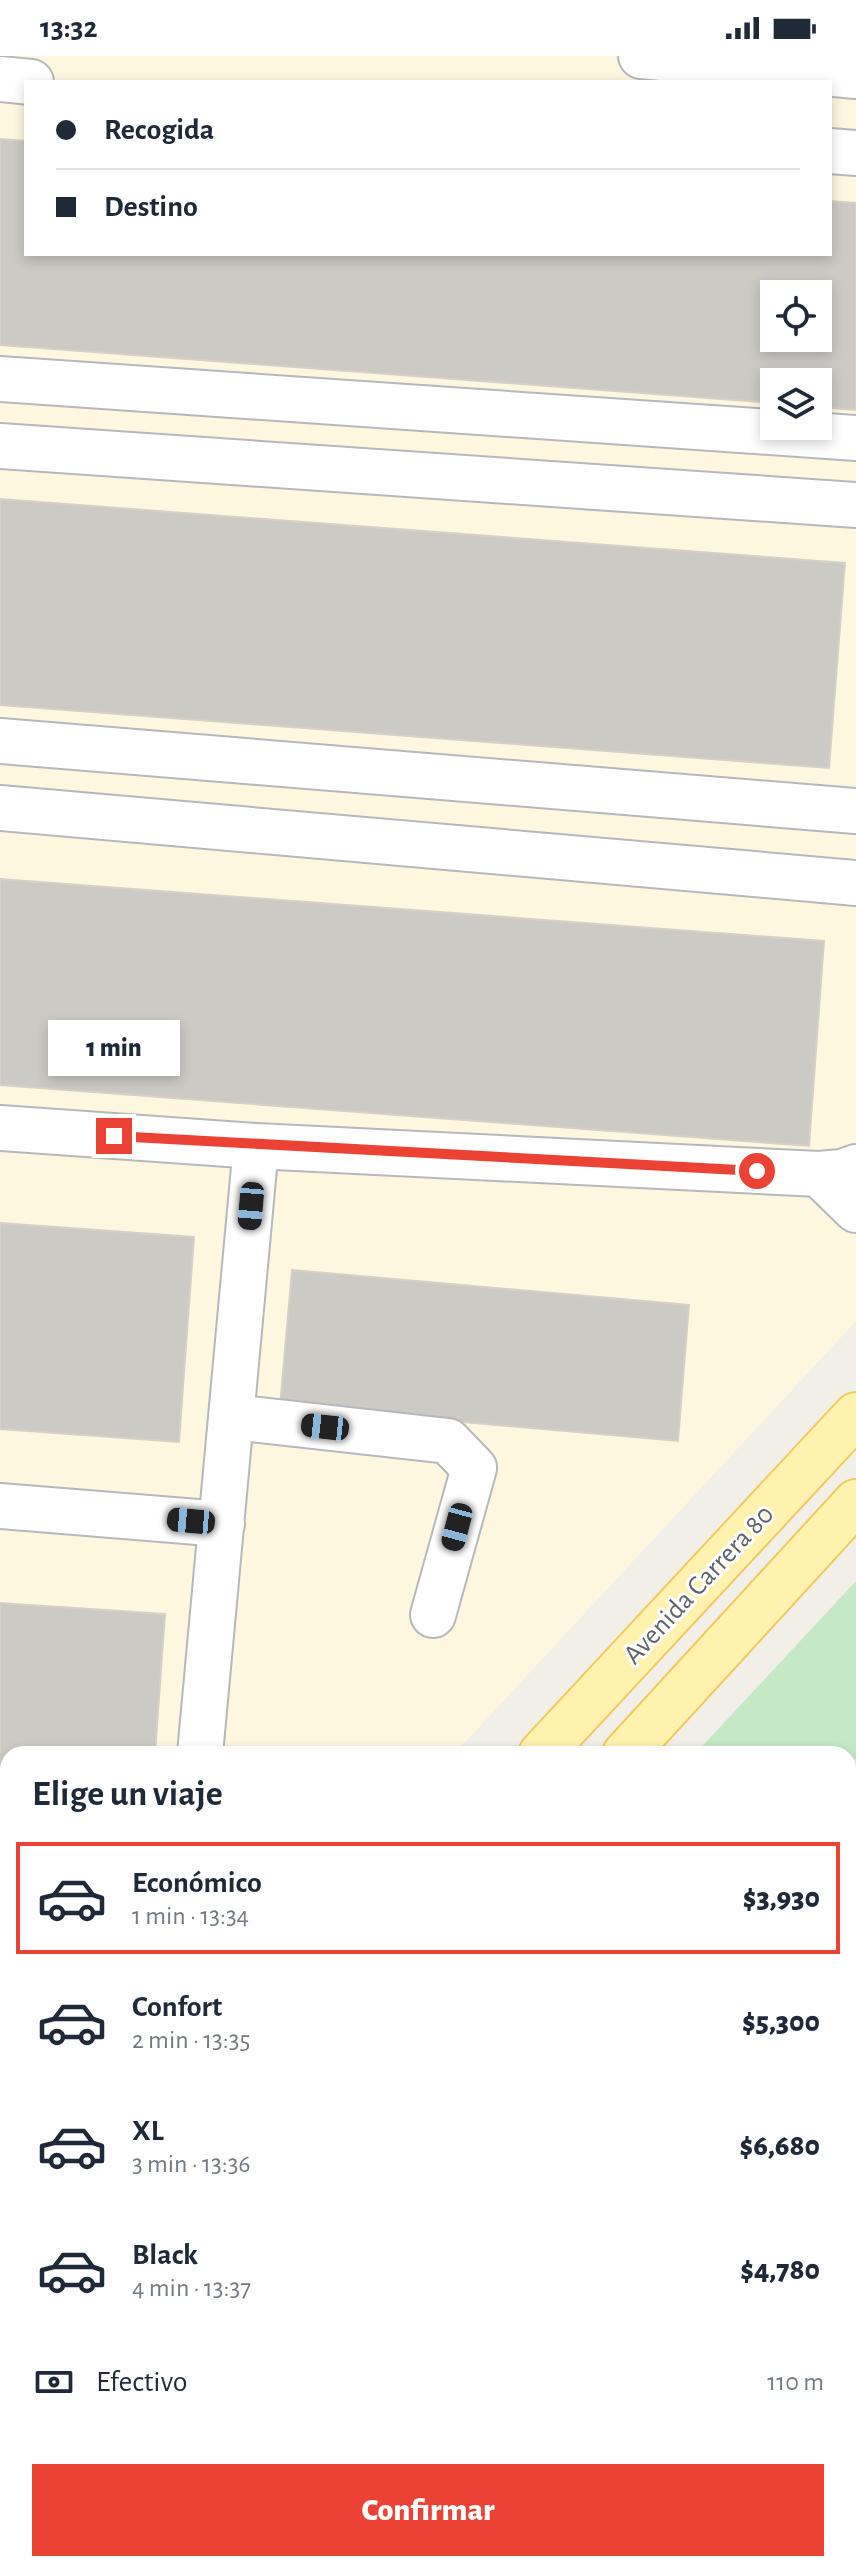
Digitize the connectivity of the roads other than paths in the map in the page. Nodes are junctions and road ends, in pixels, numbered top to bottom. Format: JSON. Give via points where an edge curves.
{"nodes":[{"id":1,"x":641,"y":56,"type":"edge"},
{"id":2,"x":856,"y":76,"type":"edge"},
{"id":3,"x":0,"y":79,"type":"edge"},
{"id":4,"x":24,"y":81,"type":"edge"},
{"id":5,"x":832,"y":151,"type":"edge"},
{"id":6,"x":856,"y":153,"type":"edge"},
{"id":7,"x":0,"y":379,"type":"edge"},
{"id":8,"x":856,"y":438,"type":"edge"},
{"id":9,"x":0,"y":446,"type":"edge"},
{"id":10,"x":856,"y":505,"type":"edge"},
{"id":11,"x":0,"y":741,"type":"edge"},
{"id":12,"x":0,"y":808,"type":"edge"},
{"id":13,"x":856,"y":811,"type":"edge"},
{"id":14,"x":856,"y":883,"type":"edge"},
{"id":15,"x":0,"y":1128,"type":"edge"},
{"id":16,"x":256,"y":1146,"type":"junction"},
{"id":17,"x":838,"y":1170,"type":"edge"},
{"id":18,"x":856,"y":1210,"type":"edge"},
{"id":19,"x":856,"y":1415,"type":"edge"},
{"id":20,"x":232,"y":1417,"type":"junction"},
{"id":21,"x":856,"y":1502,"type":"edge"},
{"id":22,"x":0,"y":1506,"type":"edge"},
{"id":23,"x":222,"y":1524,"type":"junction"},
{"id":24,"x":433,"y":1615,"type":"dead end"},
{"id":25,"x":201,"y":1746,"type":"edge"},
{"id":26,"x":548,"y":1746,"type":"edge"},
{"id":27,"x":632,"y":1746,"type":"edge"}],
"edges":[{"from":1,"to":2,"type":"lane"},
{"from":3,"to":4,"type":"lane"},
{"from":5,"to":6,"type":"lane"},
{"from":7,"to":8,"type":"lane"},
{"from":9,"to":10,"type":"lane"},
{"from":11,"to":13,"type":"lane"},
{"from":12,"to":14,"type":"lane"},
{"from":15,"to":16,"type":"lane"},
{"from":16,"to":17,"type":"lane"},
{"from":16,"to":20,"type":"lane"},
{"from":17,"to":18,"type":"lane"},
{"from":19,"to":26,"type":"main road","name":"Avenida Carrera 80"},
{"from":20,"to":23,"type":"lane"},
{"from":20,"to":24,"type":"lane","via":[[448,1441],[474,1468]]},
{"from":21,"to":27,"type":"main road","name":"Avenida Carrera 80"},
{"from":22,"to":23,"type":"lane"},
{"from":23,"to":25,"type":"lane"}]}
